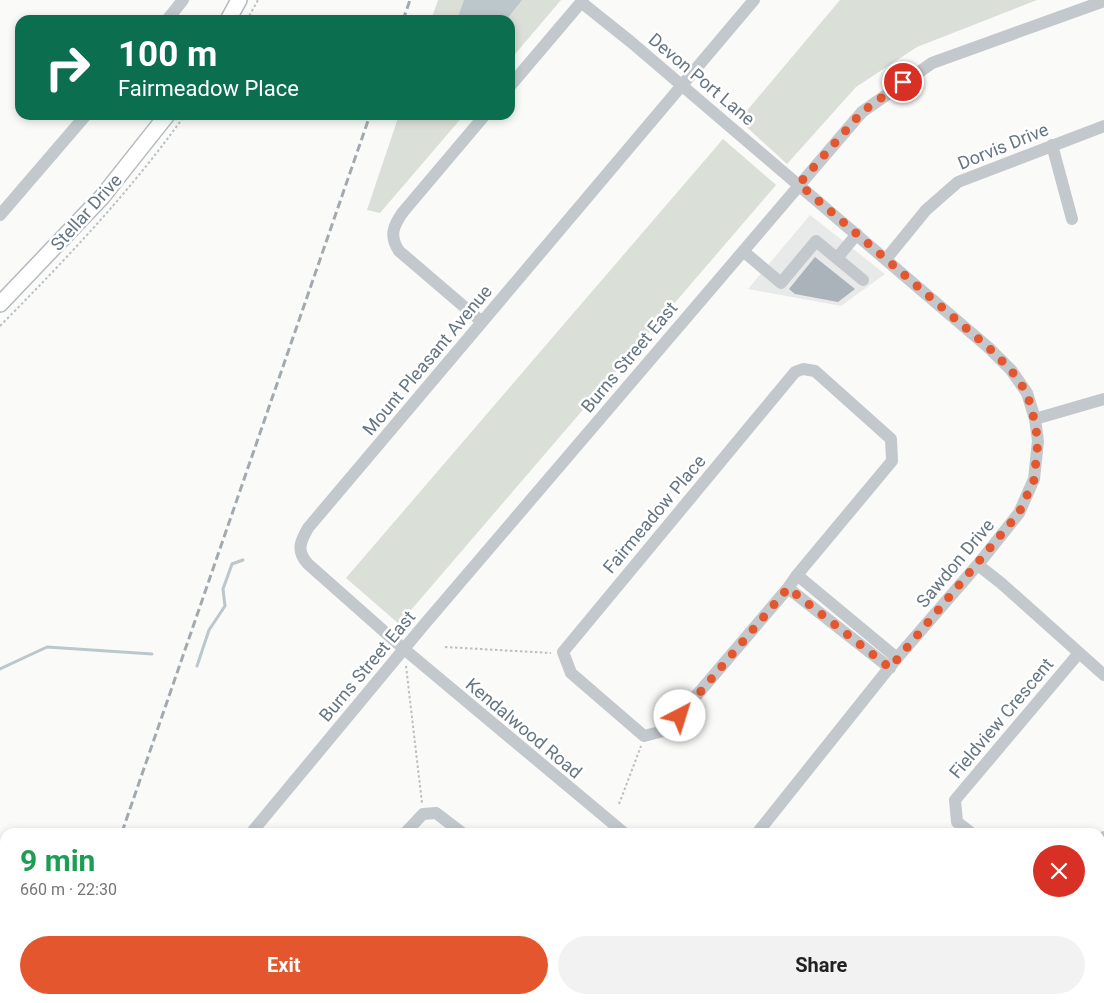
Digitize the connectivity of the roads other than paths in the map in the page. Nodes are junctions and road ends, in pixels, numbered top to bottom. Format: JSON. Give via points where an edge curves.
{"nodes":[{"id":1,"x":183,"y":0,"type":"edge"},
{"id":2,"x":754,"y":0,"type":"edge"},
{"id":3,"x":582,"y":1,"type":"edge"},
{"id":4,"x":1104,"y":1,"type":"edge"},
{"id":5,"x":171,"y":15,"type":"edge"},
{"id":6,"x":515,"y":80,"type":"edge"},
{"id":7,"x":682,"y":85,"type":"junction"},
{"id":8,"x":82,"y":120,"type":"edge"},
{"id":9,"x":163,"y":120,"type":"edge"},
{"id":10,"x":481,"y":120,"type":"edge"},
{"id":11,"x":1104,"y":126,"type":"edge"},
{"id":12,"x":1052,"y":145,"type":"junction"},
{"id":13,"x":799,"y":184,"type":"junction"},
{"id":14,"x":0,"y":215,"type":"edge"},
{"id":15,"x":1072,"y":219,"type":"dead end"},
{"id":16,"x":857,"y":234,"type":"junction"},
{"id":17,"x":742,"y":250,"type":"junction"},
{"id":18,"x":837,"y":258,"type":"junction"},
{"id":19,"x":886,"y":259,"type":"junction"},
{"id":20,"x":863,"y":280,"type":"dead end"},
{"id":21,"x":0,"y":304,"type":"edge"},
{"id":22,"x":482,"y":322,"type":"junction"},
{"id":23,"x":1104,"y":399,"type":"edge"},
{"id":24,"x":1034,"y":419,"type":"junction"},
{"id":25,"x":978,"y":565,"type":"junction"},
{"id":26,"x":797,"y":575,"type":"junction"},
{"id":27,"x":788,"y":588,"type":"junction"},
{"id":28,"x":404,"y":649,"type":"junction"},
{"id":29,"x":1079,"y":653,"type":"junction"},
{"id":30,"x":894,"y":663,"type":"junction"},
{"id":31,"x":1104,"y":675,"type":"edge"},
{"id":32,"x":255,"y":828,"type":"edge"},
{"id":33,"x":410,"y":828,"type":"edge"},
{"id":34,"x":456,"y":828,"type":"edge"},
{"id":35,"x":618,"y":828,"type":"edge"},
{"id":36,"x":763,"y":828,"type":"edge"},
{"id":37,"x":965,"y":828,"type":"edge"}],
"edges":[{"from":1,"to":5,"type":"street"},
{"from":2,"to":7,"type":"street","name":"Mount Pleasant Avenue"},
{"from":3,"to":6,"type":"street"},
{"from":3,"to":7,"type":"street","name":"Devon Port Lane"},
{"from":4,"to":13,"type":"street","name":"Burns Street East","via":[[932,63],[862,112]]},
{"from":7,"to":13,"type":"street","name":"Devon Port Lane"},
{"from":7,"to":22,"type":"street","name":"Mount Pleasant Avenue"},
{"from":8,"to":14,"type":"street"},
{"from":9,"to":21,"type":"main road","name":"Stellar Drive","via":[[102,197]]},
{"from":10,"to":22,"type":"street","via":[[403,212],[393,233],[394,244],[399,251]]},
{"from":11,"to":12,"type":"street","name":"Dorvis Drive"},
{"from":12,"to":15,"type":"street"},
{"from":12,"to":19,"type":"street","name":"Dorvis Drive","via":[[958,182],[926,210]]},
{"from":13,"to":16,"type":"street","name":"Sawdon Drive"},
{"from":13,"to":17,"type":"street","name":"Burns Street East"},
{"from":16,"to":18,"type":"street"},
{"from":16,"to":19,"type":"street","name":"Sawdon Drive"},
{"from":17,"to":18,"type":"street","via":[[781,283],[816,241]]},
{"from":17,"to":28,"type":"street","name":"Burns Street East"},
{"from":18,"to":20,"type":"street"},
{"from":19,"to":24,"type":"street","name":"Sawdon Drive","via":[[1011,370],[1027,393]]},
{"from":22,"to":28,"type":"street","name":"Mount Pleasant Avenue","via":[[308,528],[300,544],[301,554],[308,564]]},
{"from":23,"to":24,"type":"street"},
{"from":24,"to":25,"type":"street","name":"Sawdon Drive","via":[[1038,441],[1034,480],[1019,513]]},
{"from":25,"to":29,"type":"street"},
{"from":25,"to":30,"type":"street","name":"Sawdon Drive"},
{"from":26,"to":27,"type":"street","name":"Fairmeadow Place"},
{"from":26,"to":27,"type":"street","name":"Fairmeadow Place","via":[[892,461],[891,439],[814,371],[803,369],[795,372],[563,652],[571,673],[644,736],[667,730]]},
{"from":26,"to":30,"type":"street"},
{"from":27,"to":30,"type":"street"},
{"from":28,"to":32,"type":"street","name":"Burns Street East"},
{"from":28,"to":35,"type":"street","name":"Kendalwood Road"},
{"from":29,"to":31,"type":"street"},
{"from":29,"to":37,"type":"street","name":"Fieldview Crescent","via":[[955,800],[957,822]]},
{"from":30,"to":36,"type":"street","name":"Sawdon Drive"},
{"from":33,"to":34,"type":"street","via":[[423,814],[436,813]]}]}
